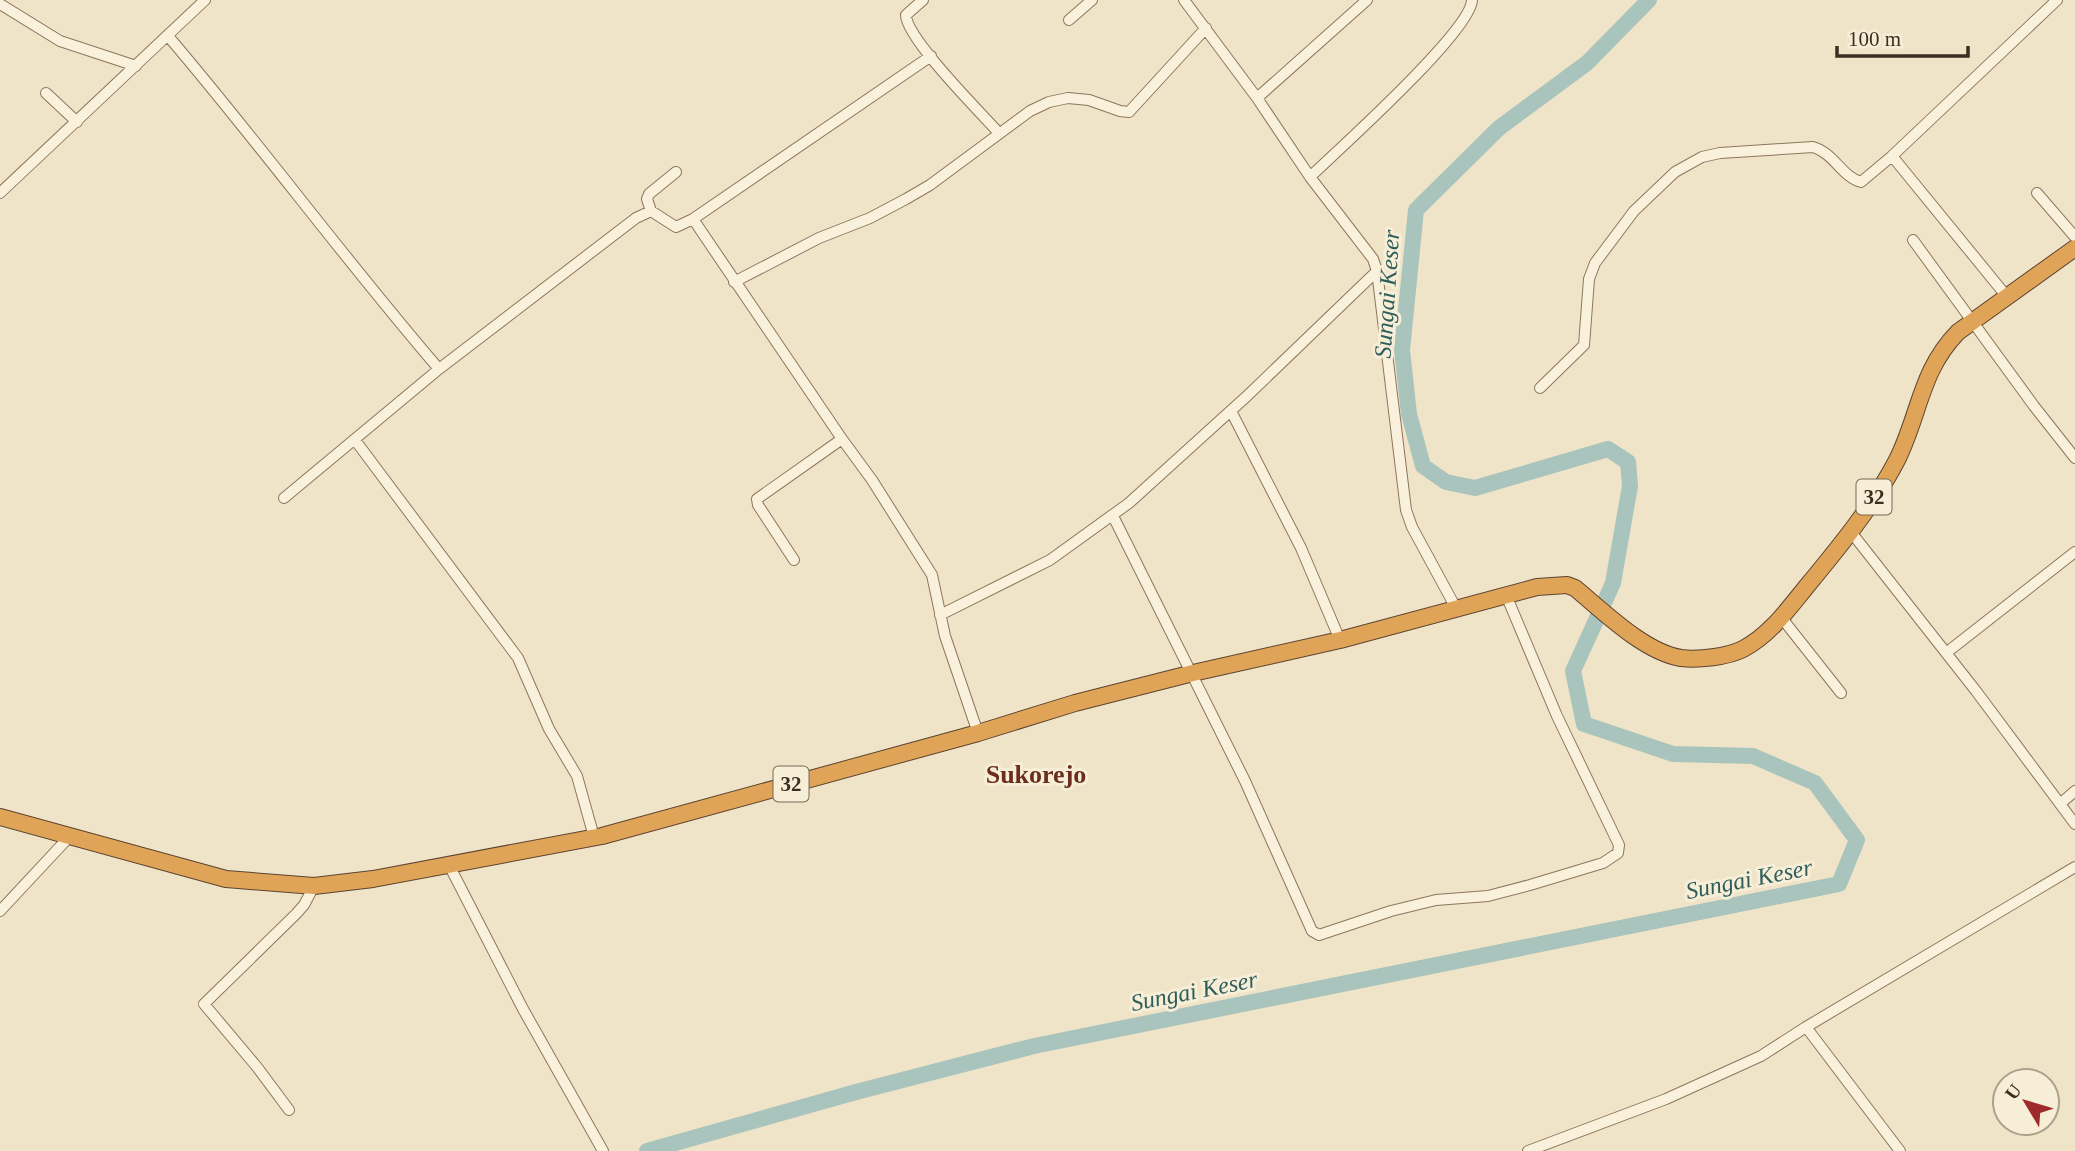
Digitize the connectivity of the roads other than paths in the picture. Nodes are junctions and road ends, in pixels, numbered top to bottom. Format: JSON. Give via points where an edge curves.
{"nodes":[{"id":1,"x":205,"y":0,"type":"edge"},
{"id":2,"x":923,"y":0,"type":"edge"},
{"id":3,"x":1092,"y":0,"type":"edge"},
{"id":4,"x":1184,"y":0,"type":"edge"},
{"id":5,"x":1367,"y":0,"type":"edge"},
{"id":6,"x":1472,"y":0,"type":"edge"},
{"id":7,"x":2057,"y":0,"type":"edge"},
{"id":8,"x":0,"y":4,"type":"edge"},
{"id":9,"x":1069,"y":20,"type":"dead end"},
{"id":10,"x":1206,"y":28,"type":"junction"},
{"id":11,"x":168,"y":36,"type":"junction"},
{"id":12,"x":930,"y":57,"type":"junction"},
{"id":13,"x":136,"y":66,"type":"junction"},
{"id":14,"x":46,"y":93,"type":"dead end"},
{"id":15,"x":1256,"y":98,"type":"junction"},
{"id":16,"x":77,"y":122,"type":"junction"},
{"id":17,"x":999,"y":132,"type":"junction"},
{"id":18,"x":1892,"y":156,"type":"junction"},
{"id":19,"x":676,"y":172,"type":"dead end"},
{"id":20,"x":1310,"y":177,"type":"junction"},
{"id":21,"x":0,"y":193,"type":"edge"},
{"id":22,"x":2037,"y":193,"type":"dead end"},
{"id":23,"x":651,"y":211,"type":"junction"},
{"id":24,"x":693,"y":219,"type":"junction"},
{"id":25,"x":2075,"y":237,"type":"edge"},
{"id":26,"x":1913,"y":240,"type":"dead end"},
{"id":27,"x":2075,"y":248,"type":"edge"},
{"id":28,"x":1377,"y":271,"type":"junction"},
{"id":29,"x":734,"y":282,"type":"junction"},
{"id":30,"x":2008,"y":298,"type":"junction"},
{"id":31,"x":1972,"y":322,"type":"junction"},
{"id":32,"x":439,"y":369,"type":"junction"},
{"id":33,"x":1540,"y":388,"type":"dead end"},
{"id":34,"x":1231,"y":411,"type":"junction"},
{"id":35,"x":842,"y":439,"type":"junction"},
{"id":36,"x":355,"y":440,"type":"junction"},
{"id":37,"x":2075,"y":458,"type":"edge"},
{"id":38,"x":284,"y":498,"type":"dead end"},
{"id":39,"x":1113,"y":516,"type":"junction"},
{"id":40,"x":1851,"y":532,"type":"junction"},
{"id":41,"x":2075,"y":552,"type":"edge"},
{"id":42,"x":794,"y":560,"type":"dead end"},
{"id":43,"x":1506,"y":596,"type":"junction"},
{"id":44,"x":1457,"y":610,"type":"junction"},
{"id":45,"x":940,"y":615,"type":"junction"},
{"id":46,"x":1782,"y":617,"type":"junction"},
{"id":47,"x":1340,"y":640,"type":"junction"},
{"id":48,"x":1945,"y":653,"type":"junction"},
{"id":49,"x":1193,"y":673,"type":"junction"},
{"id":50,"x":1841,"y":693,"type":"dead end"},
{"id":51,"x":978,"y":733,"type":"junction"},
{"id":52,"x":2075,"y":791,"type":"edge"},
{"id":53,"x":2060,"y":804,"type":"junction"},
{"id":54,"x":0,"y":817,"type":"edge"},
{"id":55,"x":2075,"y":824,"type":"edge"},
{"id":56,"x":70,"y":836,"type":"junction"},
{"id":57,"x":594,"y":837,"type":"junction"},
{"id":58,"x":449,"y":864,"type":"junction"},
{"id":59,"x":2075,"y":867,"type":"edge"},
{"id":60,"x":314,"y":886,"type":"junction"},
{"id":61,"x":0,"y":911,"type":"edge"},
{"id":62,"x":1806,"y":1027,"type":"junction"},
{"id":63,"x":289,"y":1110,"type":"dead end"},
{"id":64,"x":603,"y":1151,"type":"edge"},
{"id":65,"x":1528,"y":1151,"type":"edge"},
{"id":66,"x":1900,"y":1151,"type":"edge"}],
"edges":[{"from":1,"to":11,"type":"street"},
{"from":2,"to":12,"type":"street","via":[[906,19]]},
{"from":3,"to":9,"type":"street"},
{"from":4,"to":10,"type":"street"},
{"from":5,"to":15,"type":"street"},
{"from":6,"to":20,"type":"street","via":[[1456,31],[1410,82]]},
{"from":7,"to":18,"type":"street"},
{"from":8,"to":13,"type":"street","via":[[60,41]]},
{"from":10,"to":15,"type":"street"},
{"from":10,"to":17,"type":"street","via":[[1129,112],[1068,98],[1030,111]]},
{"from":11,"to":13,"type":"street"},
{"from":11,"to":32,"type":"street"},
{"from":12,"to":17,"type":"street"},
{"from":12,"to":24,"type":"street"},
{"from":13,"to":16,"type":"street"},
{"from":14,"to":16,"type":"street"},
{"from":15,"to":20,"type":"street"},
{"from":16,"to":21,"type":"street"},
{"from":17,"to":29,"type":"street","via":[[906,200]]},
{"from":18,"to":30,"type":"street"},
{"from":18,"to":33,"type":"street","via":[[1861,181],[1813,147],[1720,153],[1684,165],[1634,211],[1595,263],[1589,279],[1584,345]]},
{"from":19,"to":23,"type":"street","via":[[649,194]]},
{"from":20,"to":28,"type":"street","via":[[1364,246]]},
{"from":22,"to":25,"type":"street"},
{"from":23,"to":24,"type":"street","via":[[676,227]]},
{"from":23,"to":32,"type":"street","via":[[625,226]]},
{"from":24,"to":29,"type":"street"},
{"from":26,"to":31,"type":"street"},
{"from":27,"to":30,"type":"highway","number":"32"},
{"from":28,"to":34,"type":"street"},
{"from":28,"to":44,"type":"street","via":[[1406,510]]},
{"from":29,"to":35,"type":"street"},
{"from":30,"to":31,"type":"highway","number":"32"},
{"from":31,"to":37,"type":"street"},
{"from":31,"to":40,"type":"highway","number":"32","via":[[1936,359],[1898,458]]},
{"from":32,"to":36,"type":"street"},
{"from":34,"to":39,"type":"street"},
{"from":34,"to":47,"type":"street","via":[[1301,548]]},
{"from":35,"to":42,"type":"street","via":[[757,499]]},
{"from":35,"to":45,"type":"street","via":[[932,575]]},
{"from":36,"to":38,"type":"street"},
{"from":36,"to":57,"type":"street","via":[[518,658],[549,729],[577,776]]},
{"from":39,"to":45,"type":"street","via":[[1050,560]]},
{"from":39,"to":49,"type":"street"},
{"from":40,"to":46,"type":"highway","number":"32"},
{"from":40,"to":48,"type":"street"},
{"from":41,"to":48,"type":"street"},
{"from":43,"to":44,"type":"highway","number":"32"},
{"from":43,"to":46,"type":"highway","number":"32","via":[[1567,585],[1662,652],[1680,658],[1699,659],[1743,649]]},
{"from":43,"to":49,"type":"street","via":[[1619,849],[1603,863],[1488,896],[1436,900],[1322,935],[1313,933]]},
{"from":44,"to":47,"type":"highway","number":"32"},
{"from":45,"to":51,"type":"street"},
{"from":46,"to":50,"type":"street"},
{"from":47,"to":49,"type":"highway","number":"32"},
{"from":48,"to":53,"type":"street"},
{"from":49,"to":51,"type":"highway","number":"32"},
{"from":51,"to":57,"type":"highway","number":"32"},
{"from":52,"to":53,"type":"street"},
{"from":53,"to":55,"type":"street"},
{"from":54,"to":56,"type":"highway","number":"32"},
{"from":56,"to":60,"type":"highway","number":"32","via":[[226,878]]},
{"from":56,"to":61,"type":"street"},
{"from":57,"to":58,"type":"highway","number":"32"},
{"from":58,"to":60,"type":"highway","number":"32"},
{"from":58,"to":64,"type":"street"},
{"from":59,"to":62,"type":"street"},
{"from":60,"to":63,"type":"street","via":[[296,914],[204,1004]]},
{"from":62,"to":65,"type":"street","via":[[1760,1056],[1666,1099]]},
{"from":62,"to":66,"type":"street"}]}
